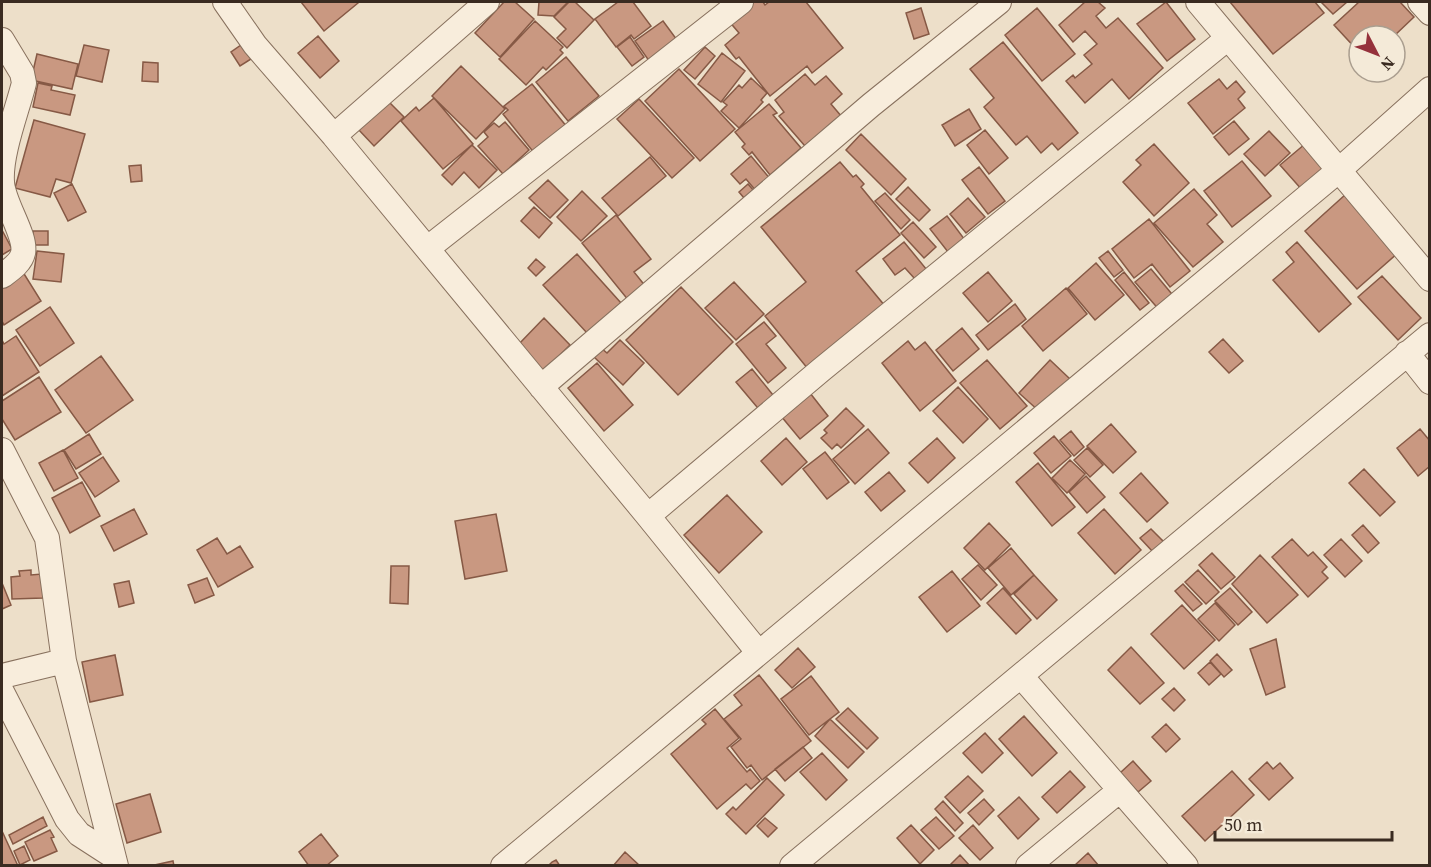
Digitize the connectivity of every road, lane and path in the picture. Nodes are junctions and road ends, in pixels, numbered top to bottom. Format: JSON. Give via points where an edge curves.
{"nodes":[{"id":1,"x":487,"y":2,"type":"edge"},
{"id":2,"x":741,"y":2,"type":"edge"},
{"id":3,"x":999,"y":2,"type":"edge"},
{"id":4,"x":1198,"y":2,"type":"edge"},
{"id":5,"x":1420,"y":2,"type":"edge"},
{"id":6,"x":227,"y":3,"type":"edge"},
{"id":7,"x":1430,"y":13,"type":"edge"},
{"id":8,"x":1228,"y":38,"type":"junction"},
{"id":9,"x":5,"y":54,"type":"edge"},
{"id":10,"x":1430,"y":89,"type":"edge"},
{"id":11,"x":334,"y":136,"type":"junction"},
{"id":12,"x":2,"y":169,"type":"edge"},
{"id":13,"x":1338,"y":171,"type":"junction"},
{"id":14,"x":428,"y":248,"type":"junction"},
{"id":15,"x":2,"y":276,"type":"edge"},
{"id":16,"x":1430,"y":279,"type":"edge"},
{"id":17,"x":1430,"y":335,"type":"edge"},
{"id":18,"x":1407,"y":353,"type":"junction"},
{"id":19,"x":1430,"y":382,"type":"edge"},
{"id":20,"x":542,"y":387,"type":"junction"},
{"id":21,"x":2,"y":450,"type":"edge"},
{"id":22,"x":648,"y":516,"type":"junction"},
{"id":23,"x":758,"y":652,"type":"junction"},
{"id":24,"x":64,"y":661,"type":"junction"},
{"id":25,"x":2,"y":676,"type":"edge"},
{"id":26,"x":1021,"y":676,"type":"junction"},
{"id":27,"x":2,"y":693,"type":"edge"},
{"id":28,"x":1120,"y":790,"type":"junction"},
{"id":29,"x":115,"y":861,"type":"edge"},
{"id":30,"x":503,"y":866,"type":"edge"},
{"id":31,"x":792,"y":866,"type":"edge"},
{"id":32,"x":1028,"y":866,"type":"edge"},
{"id":33,"x":1186,"y":866,"type":"edge"}],
"edges":[{"from":1,"to":11,"type":"street"},
{"from":2,"to":14,"type":"street"},
{"from":3,"to":20,"type":"street","via":[[871,105]]},
{"from":4,"to":8,"type":"street"},
{"from":5,"to":7,"type":"street"},
{"from":6,"to":11,"type":"street","via":[[255,45]]},
{"from":8,"to":13,"type":"street"},
{"from":8,"to":22,"type":"street"},
{"from":9,"to":12,"type":"street","via":[[22,73],[24,83]]},
{"from":10,"to":13,"type":"street"},
{"from":11,"to":14,"type":"street"},
{"from":12,"to":15,"type":"street","via":[[4,197],[24,252]]},
{"from":13,"to":16,"type":"street"},
{"from":13,"to":23,"type":"street"},
{"from":14,"to":20,"type":"street"},
{"from":17,"to":18,"type":"street"},
{"from":18,"to":19,"type":"street"},
{"from":18,"to":26,"type":"street"},
{"from":20,"to":22,"type":"street"},
{"from":21,"to":24,"type":"street","via":[[47,538]]},
{"from":22,"to":23,"type":"street"},
{"from":23,"to":30,"type":"street"},
{"from":24,"to":25,"type":"street"},
{"from":24,"to":29,"type":"street"},
{"from":26,"to":28,"type":"street"},
{"from":26,"to":31,"type":"street"},
{"from":27,"to":29,"type":"street","via":[[68,819],[79,834]]},
{"from":28,"to":32,"type":"street"},
{"from":28,"to":33,"type":"street"}]}
